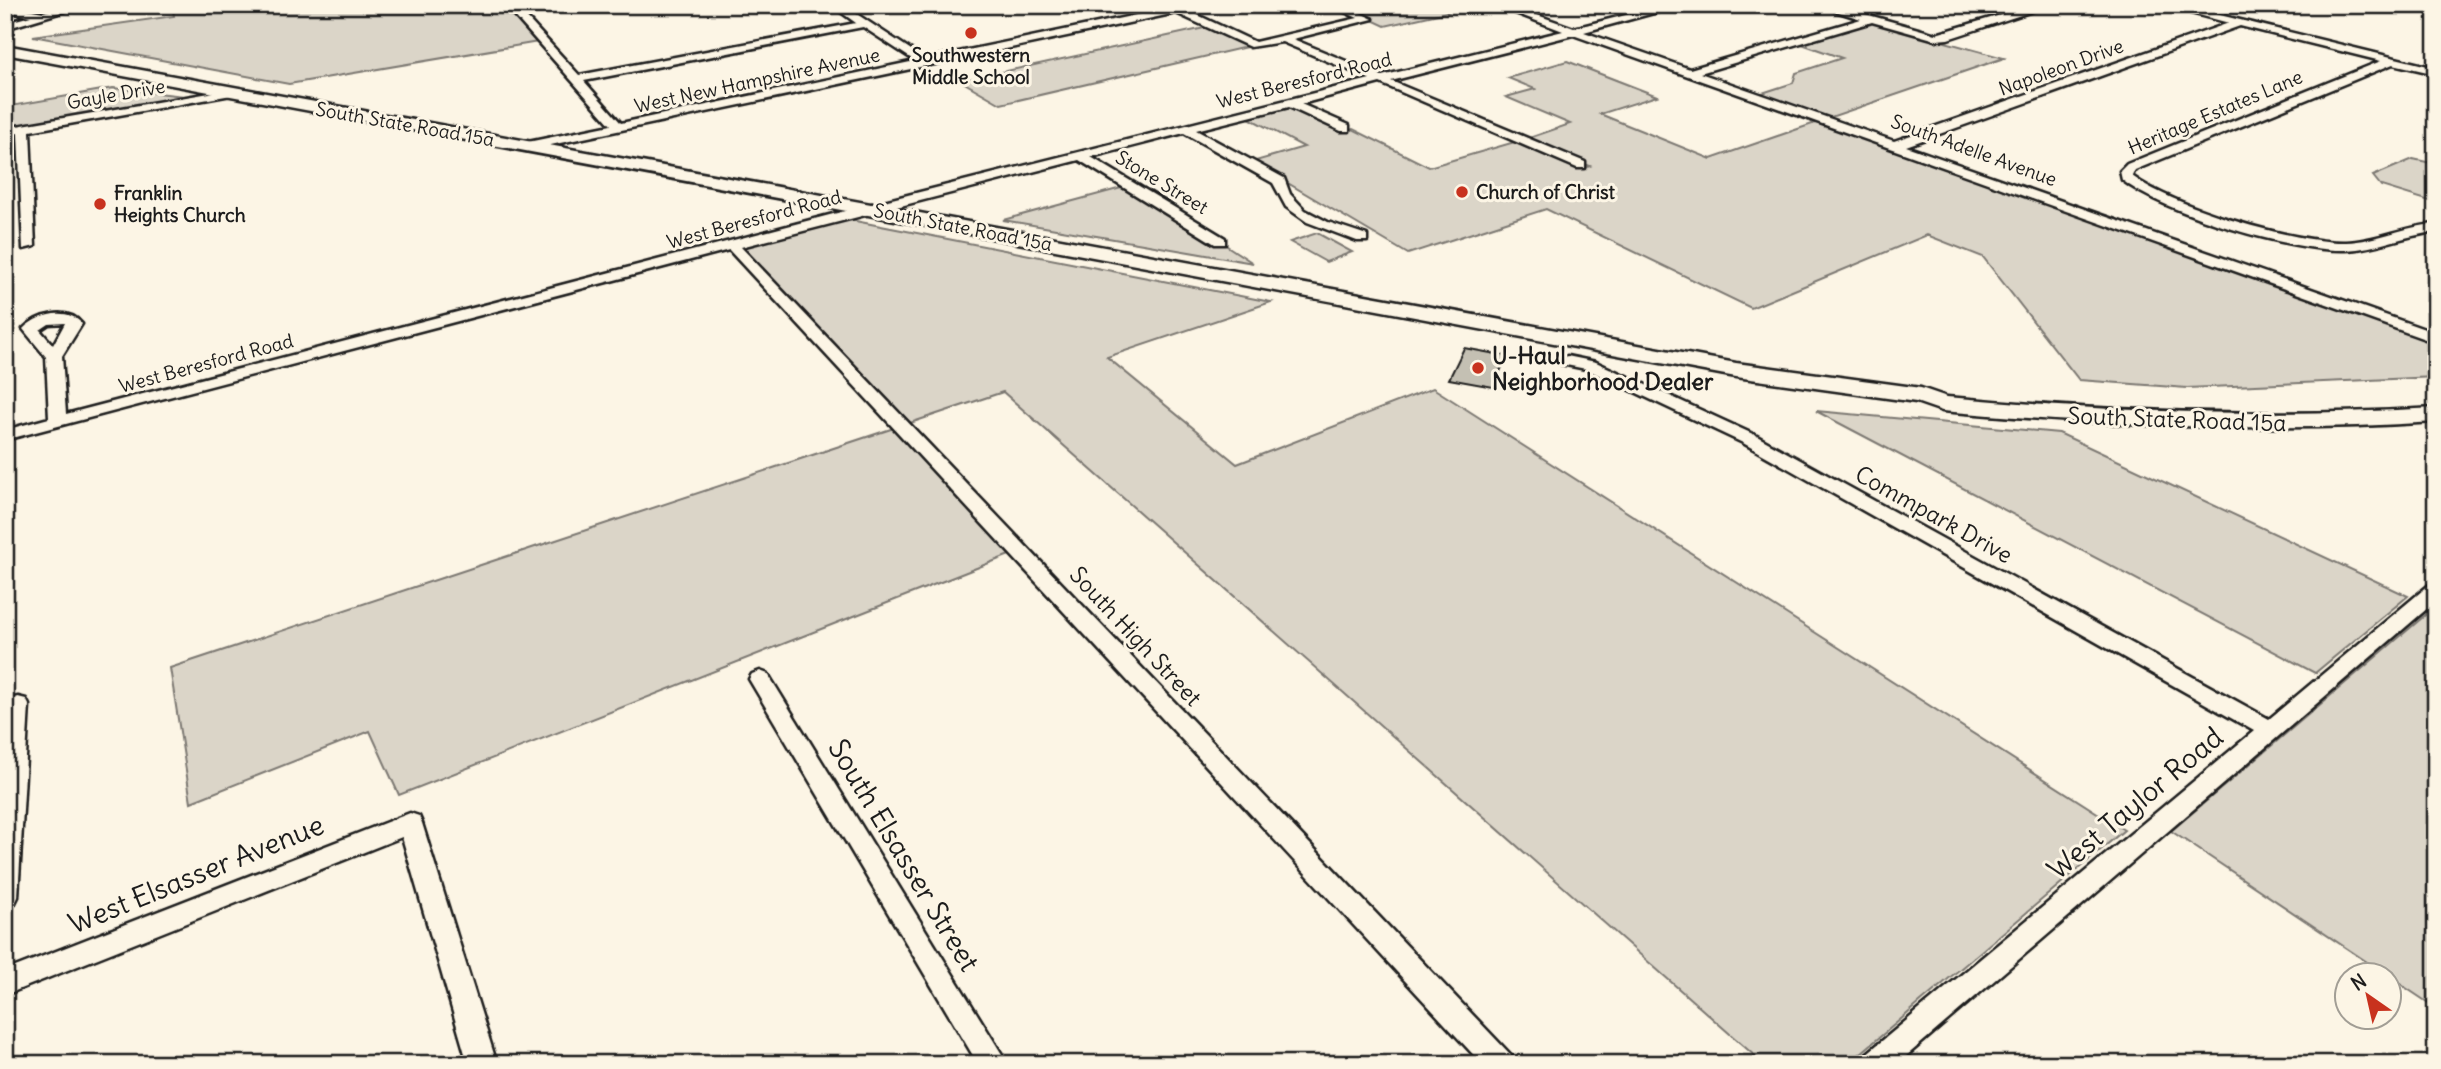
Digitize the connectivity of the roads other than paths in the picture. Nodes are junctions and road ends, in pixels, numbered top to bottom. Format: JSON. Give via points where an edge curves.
{"nodes":[{"id":1,"x":80,"y":5,"type":"edge"},
{"id":2,"x":510,"y":5,"type":"edge"},
{"id":3,"x":836,"y":5,"type":"edge"},
{"id":4,"x":1199,"y":5,"type":"edge"},
{"id":5,"x":1334,"y":5,"type":"edge"},
{"id":6,"x":1499,"y":5,"type":"edge"},
{"id":7,"x":1678,"y":5,"type":"edge"},
{"id":8,"x":1821,"y":5,"type":"edge"},
{"id":9,"x":2046,"y":5,"type":"edge"},
{"id":10,"x":2166,"y":5,"type":"edge"},
{"id":11,"x":2209,"y":5,"type":"edge"},
{"id":12,"x":5,"y":8,"type":"edge"},
{"id":13,"x":1178,"y":10,"type":"junction"},
{"id":14,"x":2191,"y":11,"type":"junction"},
{"id":15,"x":44,"y":15,"type":"junction"},
{"id":16,"x":1871,"y":20,"type":"junction"},
{"id":17,"x":2239,"y":23,"type":"junction"},
{"id":18,"x":864,"y":24,"type":"junction"},
{"id":19,"x":5,"y":26,"type":"edge"},
{"id":20,"x":1574,"y":31,"type":"junction"},
{"id":21,"x":1282,"y":38,"type":"junction"},
{"id":22,"x":5,"y":50,"type":"edge"},
{"id":23,"x":2392,"y":60,"type":"junction"},
{"id":24,"x":924,"y":63,"type":"junction"},
{"id":25,"x":2436,"y":71,"type":"edge"},
{"id":26,"x":1692,"y":72,"type":"junction"},
{"id":27,"x":575,"y":79,"type":"junction"},
{"id":28,"x":1381,"y":79,"type":"junction"},
{"id":29,"x":233,"y":92,"type":"junction"},
{"id":30,"x":1290,"y":103,"type":"junction"},
{"id":31,"x":619,"y":127,"type":"junction"},
{"id":32,"x":24,"y":128,"type":"junction"},
{"id":33,"x":1345,"y":128,"type":"dead end"},
{"id":34,"x":1186,"y":130,"type":"junction"},
{"id":35,"x":5,"y":132,"type":"edge"},
{"id":36,"x":1896,"y":145,"type":"junction"},
{"id":37,"x":527,"y":146,"type":"junction"},
{"id":38,"x":1083,"y":157,"type":"junction"},
{"id":39,"x":1581,"y":165,"type":"dead end"},
{"id":40,"x":869,"y":209,"type":"junction"},
{"id":41,"x":2436,"y":228,"type":"edge"},
{"id":42,"x":1362,"y":238,"type":"dead end"},
{"id":43,"x":1220,"y":241,"type":"dead end"},
{"id":44,"x":732,"y":245,"type":"junction"},
{"id":45,"x":28,"y":246,"type":"dead end"},
{"id":46,"x":2435,"y":338,"type":"edge"},
{"id":47,"x":54,"y":356,"type":"dead end"},
{"id":48,"x":1567,"y":361,"type":"dead end"},
{"id":49,"x":1921,"y":395,"type":"junction"},
{"id":50,"x":2436,"y":398,"type":"edge"},
{"id":51,"x":2189,"y":408,"type":"junction"},
{"id":52,"x":2436,"y":408,"type":"edge"},
{"id":53,"x":1989,"y":409,"type":"junction"},
{"id":54,"x":2436,"y":415,"type":"edge"},
{"id":55,"x":2377,"y":419,"type":"junction"},
{"id":56,"x":58,"y":421,"type":"junction"},
{"id":57,"x":5,"y":435,"type":"edge"},
{"id":58,"x":2436,"y":590,"type":"edge"},
{"id":59,"x":760,"y":679,"type":"dead end"},
{"id":60,"x":18,"y":705,"type":"dead end"},
{"id":61,"x":2269,"y":729,"type":"junction"},
{"id":62,"x":5,"y":897,"type":"edge"},
{"id":63,"x":5,"y":983,"type":"edge"},
{"id":64,"x":483,"y":1064,"type":"edge"},
{"id":65,"x":994,"y":1064,"type":"edge"},
{"id":66,"x":1501,"y":1064,"type":"edge"},
{"id":67,"x":1875,"y":1064,"type":"edge"}],
"edges":[{"from":1,"to":15,"type":"street"},
{"from":2,"to":27,"type":"street"},
{"from":3,"to":18,"type":"street"},
{"from":4,"to":13,"type":"street","name":"West New Hampshire Avenue"},
{"from":5,"to":21,"type":"street","via":[[1368,19]]},
{"from":6,"to":20,"type":"street","name":"South Adelle Avenue"},
{"from":7,"to":20,"type":"street","name":"West Beresford Road"},
{"from":8,"to":16,"type":"street"},
{"from":9,"to":16,"type":"street","via":[[1948,36]]},
{"from":10,"to":14,"type":"street"},
{"from":11,"to":14,"type":"street"},
{"from":12,"to":15,"type":"street"},
{"from":13,"to":21,"type":"street","via":[[1254,45]]},
{"from":13,"to":24,"type":"street","name":"West New Hampshire Avenue"},
{"from":14,"to":17,"type":"street"},
{"from":15,"to":19,"type":"street"},
{"from":16,"to":26,"type":"street"},
{"from":17,"to":23,"type":"street"},
{"from":17,"to":36,"type":"street","name":"Napoleon Drive"},
{"from":18,"to":24,"type":"street"},
{"from":18,"to":27,"type":"street"},
{"from":20,"to":26,"type":"street","name":"South Adelle Avenue"},
{"from":20,"to":28,"type":"street","name":"West Beresford Road"},
{"from":21,"to":28,"type":"street"},
{"from":22,"to":29,"type":"highway","name":"South State Road 15a"},
{"from":23,"to":25,"type":"street"},
{"from":23,"to":41,"type":"street","name":"Heritage Estates Lane","via":[[2131,167],[2126,177],[2150,194],[2301,242],[2346,246]]},
{"from":24,"to":31,"type":"street","name":"West New Hampshire Avenue"},
{"from":26,"to":36,"type":"street","name":"South Adelle Avenue"},
{"from":27,"to":31,"type":"street"},
{"from":28,"to":30,"type":"street","name":"West Beresford Road"},
{"from":28,"to":39,"type":"street"},
{"from":29,"to":32,"type":"street","name":"Gayle Drive"},
{"from":29,"to":37,"type":"highway","name":"South State Road 15a"},
{"from":30,"to":33,"type":"street"},
{"from":30,"to":34,"type":"street","name":"West Beresford Road"},
{"from":31,"to":37,"type":"street","name":"West New Hampshire Avenue"},
{"from":32,"to":35,"type":"street","name":"Gayle Drive"},
{"from":32,"to":45,"type":"street"},
{"from":34,"to":38,"type":"street","name":"West Beresford Road"},
{"from":34,"to":42,"type":"street","via":[[1279,181],[1285,198],[1298,212]]},
{"from":36,"to":46,"type":"street","name":"South Adelle Avenue"},
{"from":37,"to":40,"type":"highway","name":"South State Road 15a"},
{"from":38,"to":40,"type":"street","name":"West Beresford Road"},
{"from":38,"to":43,"type":"street","name":"Stone Street"},
{"from":40,"to":44,"type":"street","name":"West Beresford Road"},
{"from":40,"to":49,"type":"highway","name":"South State Road 15a","via":[[1736,370]]},
{"from":44,"to":56,"type":"street","name":"West Beresford Road"},
{"from":44,"to":66,"type":"street","name":"South High Street"},
{"from":47,"to":56,"type":"street"},
{"from":48,"to":61,"type":"street","name":"Commpark Drive","via":[[1590,365],[1749,439]]},
{"from":49,"to":51,"type":"highway","name":"South State Road 15a","via":[[1942,392]]},
{"from":49,"to":53,"type":"highway","name":"South State Road 15a","via":[[1942,404]]},
{"from":50,"to":51,"type":"highway","name":"South State Road 15a"},
{"from":51,"to":53,"type":"highway","via":[[2162,412],[1997,402]]},
{"from":52,"to":55,"type":"highway","via":[[2388,412]]},
{"from":53,"to":55,"type":"highway","name":"South State Road 15a","via":[[2153,421]]},
{"from":54,"to":55,"type":"highway","name":"South State Road 15a"},
{"from":56,"to":57,"type":"street","name":"West Beresford Road"},
{"from":58,"to":61,"type":"street","name":"West Taylor Road"},
{"from":59,"to":65,"type":"street","name":"South Elsasser Street"},
{"from":60,"to":62,"type":"street"},
{"from":61,"to":67,"type":"street","name":"West Taylor Road"},
{"from":63,"to":64,"type":"street","name":"West Elsasser Avenue","via":[[410,822]]}]}
